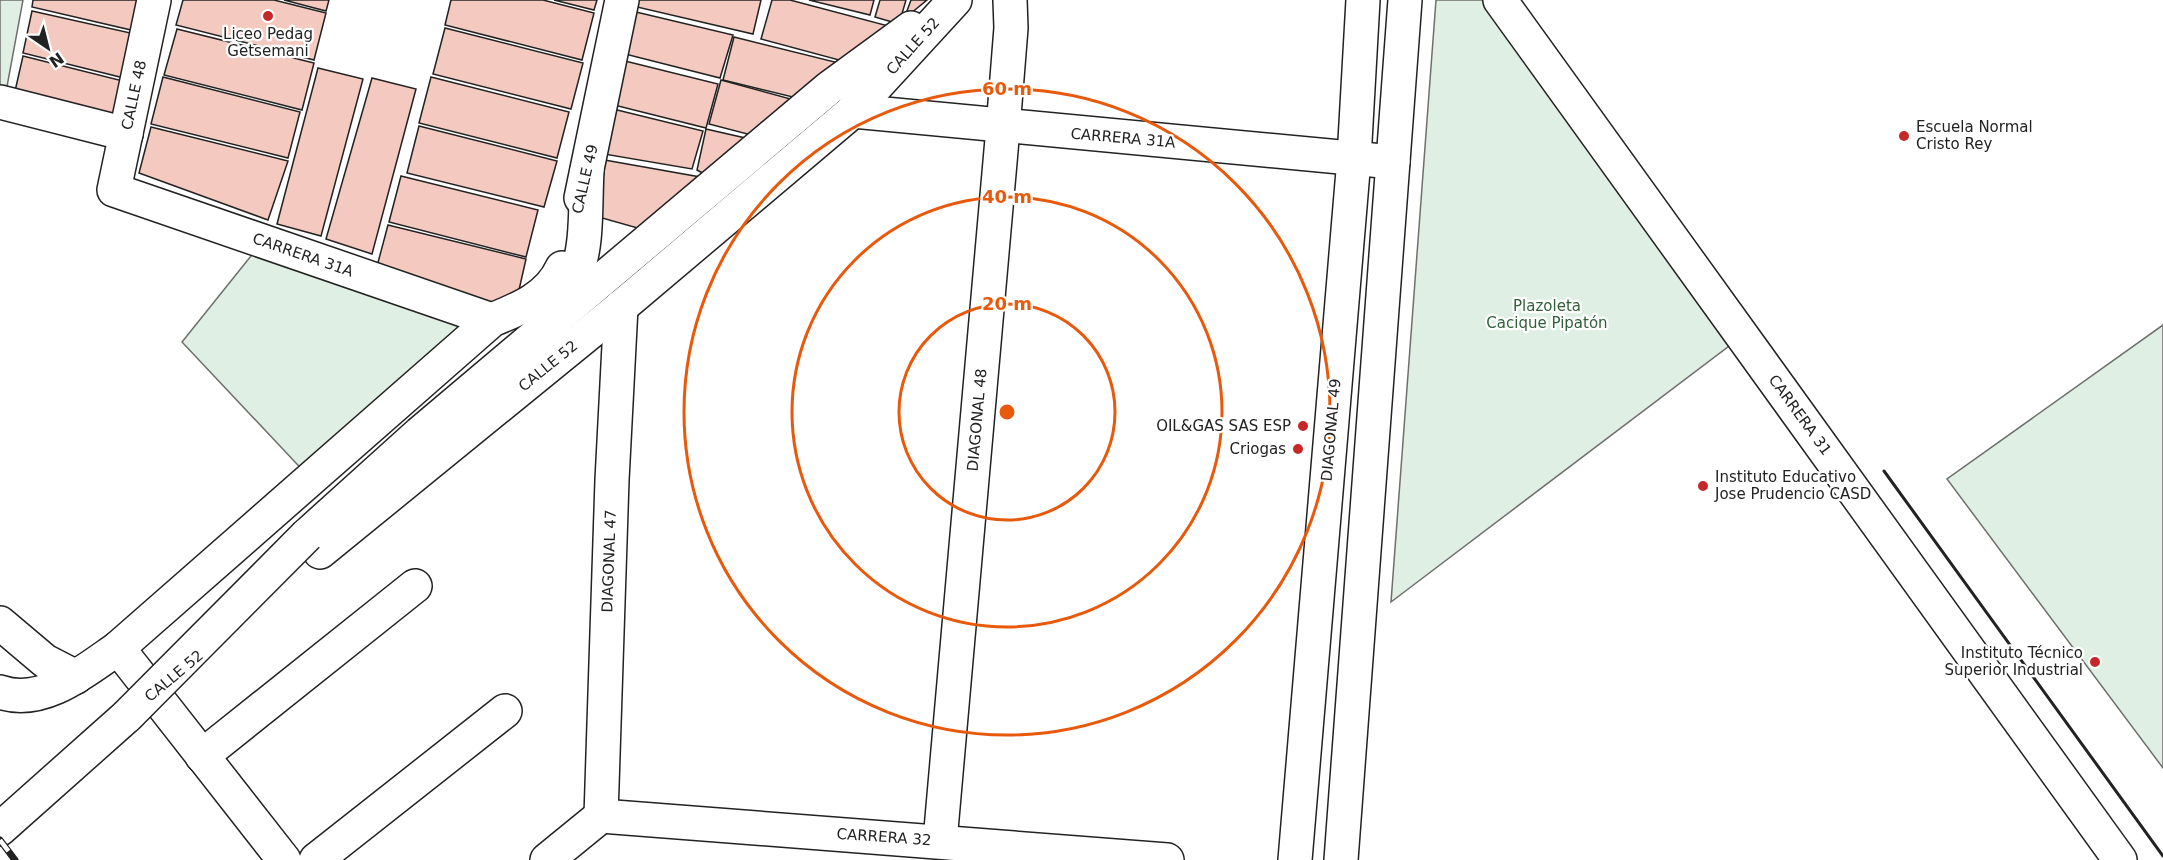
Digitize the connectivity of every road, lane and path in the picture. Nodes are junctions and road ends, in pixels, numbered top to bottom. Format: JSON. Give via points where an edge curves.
{"nodes":[{"id":1,"x":154,"y":0,"type":"edge"},
{"id":2,"x":622,"y":0,"type":"edge"},
{"id":3,"x":948,"y":0,"type":"edge"},
{"id":4,"x":955,"y":0,"type":"edge"},
{"id":5,"x":1010,"y":0,"type":"edge"},
{"id":6,"x":1363,"y":0,"type":"edge"},
{"id":7,"x":1405,"y":0,"type":"edge"},
{"id":8,"x":1500,"y":0,"type":"edge"},
{"id":9,"x":0,"y":102,"type":"edge"},
{"id":10,"x":853,"y":111,"type":"junction"},
{"id":11,"x":1003,"y":128,"type":"junction"},
{"id":12,"x":126,"y":134,"type":"junction"},
{"id":13,"x":1354,"y":159,"type":"junction"},
{"id":14,"x":1393,"y":162,"type":"junction"},
{"id":15,"x":587,"y":171,"type":"junction"},
{"id":16,"x":114,"y":190,"type":"joint"},
{"id":17,"x":621,"y":307,"type":"junction"},
{"id":18,"x":492,"y":321,"type":"junction"},
{"id":19,"x":420,"y":433,"type":"junction"},
{"id":20,"x":314,"y":544,"type":"junction"},
{"id":21,"x":415,"y":586,"type":"dead end"},
{"id":22,"x":0,"y":623,"type":"edge"},
{"id":23,"x":118,"y":648,"type":"junction"},
{"id":24,"x":76,"y":677,"type":"junction"},
{"id":25,"x":0,"y":692,"type":"edge"},
{"id":26,"x":505,"y":711,"type":"dead end"},
{"id":27,"x":202,"y":756,"type":"junction"},
{"id":28,"x":601,"y":816,"type":"junction"},
{"id":29,"x":0,"y":829,"type":"edge"},
{"id":30,"x":940,"y":841,"type":"junction"},
{"id":31,"x":284,"y":860,"type":"edge"},
{"id":32,"x":316,"y":860,"type":"edge"},
{"id":33,"x":547,"y":860,"type":"edge"},
{"id":34,"x":1167,"y":860,"type":"edge"},
{"id":35,"x":1295,"y":860,"type":"edge"},
{"id":36,"x":1341,"y":860,"type":"edge"},
{"id":37,"x":2120,"y":860,"type":"edge"}],
"edges":[{"from":1,"to":12,"type":"street","name":"CALLE 48"},
{"from":2,"to":15,"type":"street","name":"CALLE 49"},
{"from":3,"to":19,"type":"street","name":"CALLE 52","via":[[829,88]]},
{"from":4,"to":10,"type":"street","name":"CALLE 52"},
{"from":5,"to":11,"type":"street","name":"DIAGONAL 48"},
{"from":6,"to":13,"type":"street","name":"DIAGONAL 49"},
{"from":7,"to":14,"type":"street"},
{"from":8,"to":37,"type":"street","name":"CARRERA 31"},
{"from":9,"to":12,"type":"street"},
{"from":10,"to":11,"type":"street","name":"CARRERA 31A"},
{"from":10,"to":17,"type":"street","name":"CALLE 52"},
{"from":11,"to":13,"type":"street","name":"CARRERA 31A"},
{"from":11,"to":30,"type":"street","name":"DIAGONAL 48"},
{"from":12,"to":16,"type":"street","name":"CALLE 48"},
{"from":13,"to":14,"type":"street","name":"CARRERA 31A"},
{"from":13,"to":35,"type":"street","name":"DIAGONAL 49"},
{"from":14,"to":36,"type":"street"},
{"from":15,"to":18,"type":"street","name":"CALLE 49","via":[[559,274],[532,302]]},
{"from":15,"to":19,"type":"street","via":[[580,261],[575,275],[564,290],[467,377]]},
{"from":16,"to":18,"type":"street","name":"CARRERA 31A"},
{"from":17,"to":20,"type":"street","name":"CALLE 52"},
{"from":17,"to":28,"type":"street","name":"DIAGONAL 47"},
{"from":18,"to":23,"type":"street","name":"CALLE 49"},
{"from":19,"to":20,"type":"street","name":"CALLE 52"},
{"from":20,"to":29,"type":"street","name":"CALLE 52","bridge":true},
{"from":21,"to":27,"type":"street"},
{"from":22,"to":24,"type":"street","via":[[45,661]]},
{"from":23,"to":24,"type":"street","name":"CALLE 49"},
{"from":23,"to":27,"type":"street"},
{"from":24,"to":25,"type":"street","name":"CALLE 49","via":[[40,694]]},
{"from":26,"to":32,"type":"street"},
{"from":27,"to":31,"type":"street"},
{"from":28,"to":30,"type":"street","name":"CARRERA 32"},
{"from":28,"to":33,"type":"street"},
{"from":30,"to":34,"type":"street","name":"CARRERA 32"}]}
